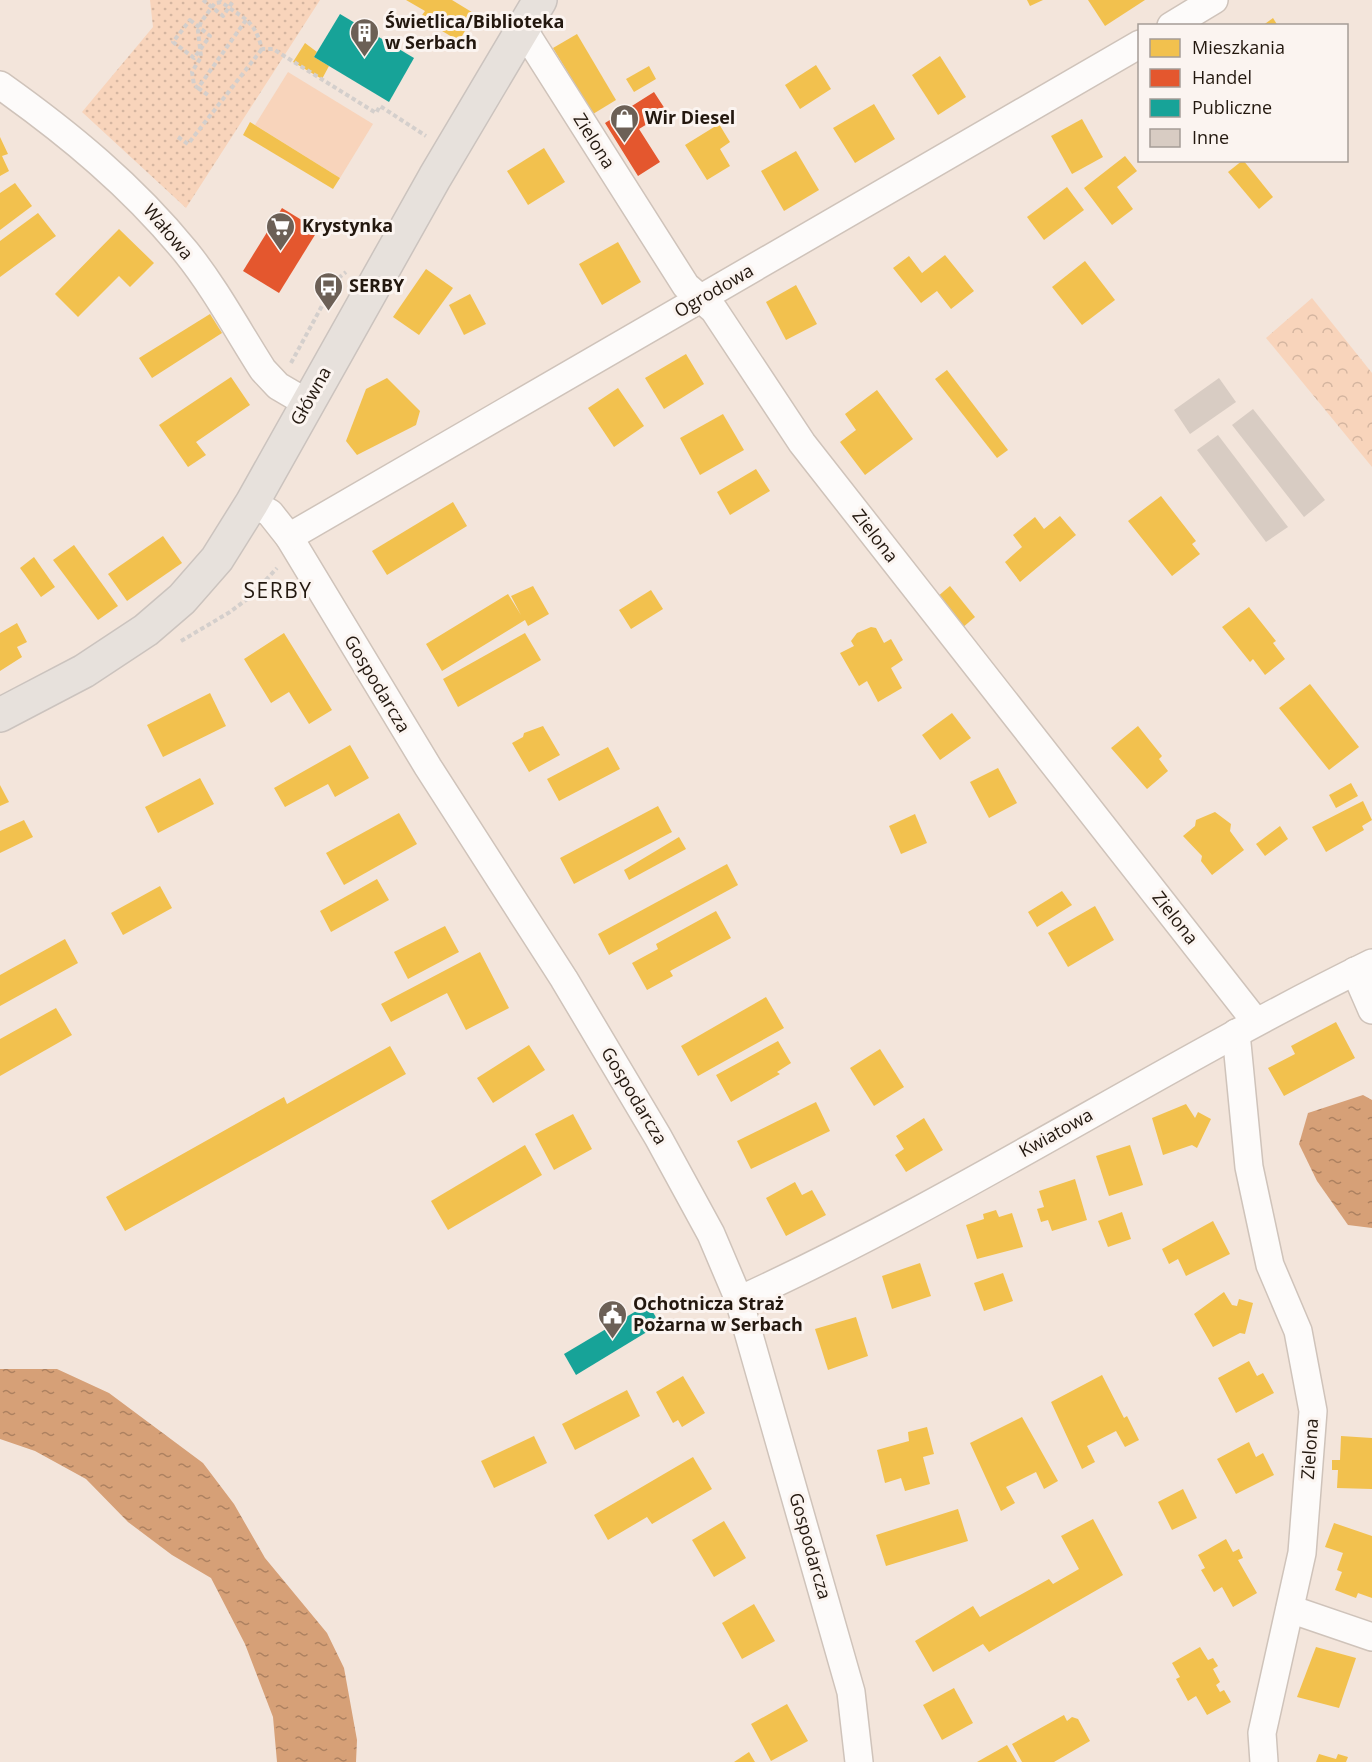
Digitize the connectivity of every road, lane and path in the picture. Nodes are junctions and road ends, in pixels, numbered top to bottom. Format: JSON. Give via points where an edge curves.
{"nodes":[{"id":1,"x":203,"y":0,"type":"edge"},
{"id":2,"x":234,"y":0,"type":"edge"},
{"id":3,"x":540,"y":0,"type":"edge"},
{"id":4,"x":1214,"y":0,"type":"edge"},
{"id":5,"x":246,"y":20,"type":"junction"},
{"id":6,"x":1174,"y":24,"type":"edge"},
{"id":7,"x":199,"y":27,"type":"junction"},
{"id":8,"x":523,"y":29,"type":"junction"},
{"id":9,"x":1138,"y":45,"type":"edge"},
{"id":10,"x":262,"y":49,"type":"junction"},
{"id":11,"x":0,"y":85,"type":"edge"},
{"id":12,"x":198,"y":88,"type":"junction"},
{"id":13,"x":208,"y":95,"type":"dead end"},
{"id":14,"x":427,"y":136,"type":"dead end"},
{"id":15,"x":178,"y":137,"type":"dead end"},
{"id":16,"x":700,"y":298,"type":"junction"},
{"id":17,"x":307,"y":403,"type":"junction"},
{"id":18,"x":252,"y":503,"type":"junction"},
{"id":19,"x":289,"y":537,"type":"junction"},
{"id":20,"x":0,"y":715,"type":"edge"},
{"id":21,"x":1364,"y":967,"type":"edge"},
{"id":22,"x":1372,"y":1010,"type":"edge"},
{"id":23,"x":1246,"y":1028,"type":"junction"},
{"id":24,"x":739,"y":1300,"type":"junction"},
{"id":25,"x":1290,"y":1609,"type":"junction"},
{"id":26,"x":1372,"y":1637,"type":"edge"},
{"id":27,"x":859,"y":1762,"type":"edge"},
{"id":28,"x":1264,"y":1762,"type":"edge"}],
"edges":[{"from":1,"to":2,"type":"path","via":[[223,16]]},
{"from":3,"to":8,"type":"main road","name":"Główna"},
{"from":4,"to":6,"type":"street"},
{"from":5,"to":7,"type":"path","via":[[220,2]]},
{"from":5,"to":10,"type":"path","via":[[256,28]]},
{"from":5,"to":12,"type":"path"},
{"from":7,"to":7,"type":"path","via":[[190,20],[173,42],[194,58],[210,36]]},
{"from":7,"to":12,"type":"path","via":[[201,57],[191,77]]},
{"from":8,"to":16,"type":"street","name":"Zielona","via":[[686,286]]},
{"from":8,"to":17,"type":"main road","name":"Główna"},
{"from":9,"to":16,"type":"street","name":"Ogrodowa"},
{"from":10,"to":14,"type":"path","via":[[273,49],[376,113],[380,106]]},
{"from":10,"to":15,"type":"path","via":[[188,144]]},
{"from":11,"to":17,"type":"street","name":"Wałowa","via":[[65,131],[134,192],[188,254],[263,370],[278,386]]},
{"from":12,"to":13,"type":"path"},
{"from":16,"to":19,"type":"street","name":"Ogrodowa"},
{"from":16,"to":23,"type":"street","name":"Zielona","via":[[714,310],[802,443]]},
{"from":17,"to":18,"type":"main road","name":"Główna"},
{"from":18,"to":19,"type":"street","name":"Gospodarcza","via":[[270,513]]},
{"from":18,"to":20,"type":"main road","name":"Główna","via":[[217,559],[158,621],[84,671]]},
{"from":19,"to":24,"type":"street","name":"Gospodarcza","via":[[658,1137],[711,1234]]},
{"from":21,"to":22,"type":"street"},
{"from":21,"to":23,"type":"street","name":"Kwiatowa"},
{"from":23,"to":24,"type":"street","name":"Kwiatowa","via":[[828,1259]]},
{"from":23,"to":25,"type":"street","name":"Zielona","via":[[1252,1178],[1270,1265],[1298,1331],[1313,1412],[1302,1553]]},
{"from":24,"to":27,"type":"street","name":"Gospodarcza","via":[[851,1692]]},
{"from":25,"to":26,"type":"street"},
{"from":25,"to":28,"type":"street","name":"Zielona","via":[[1262,1733]]}]}
